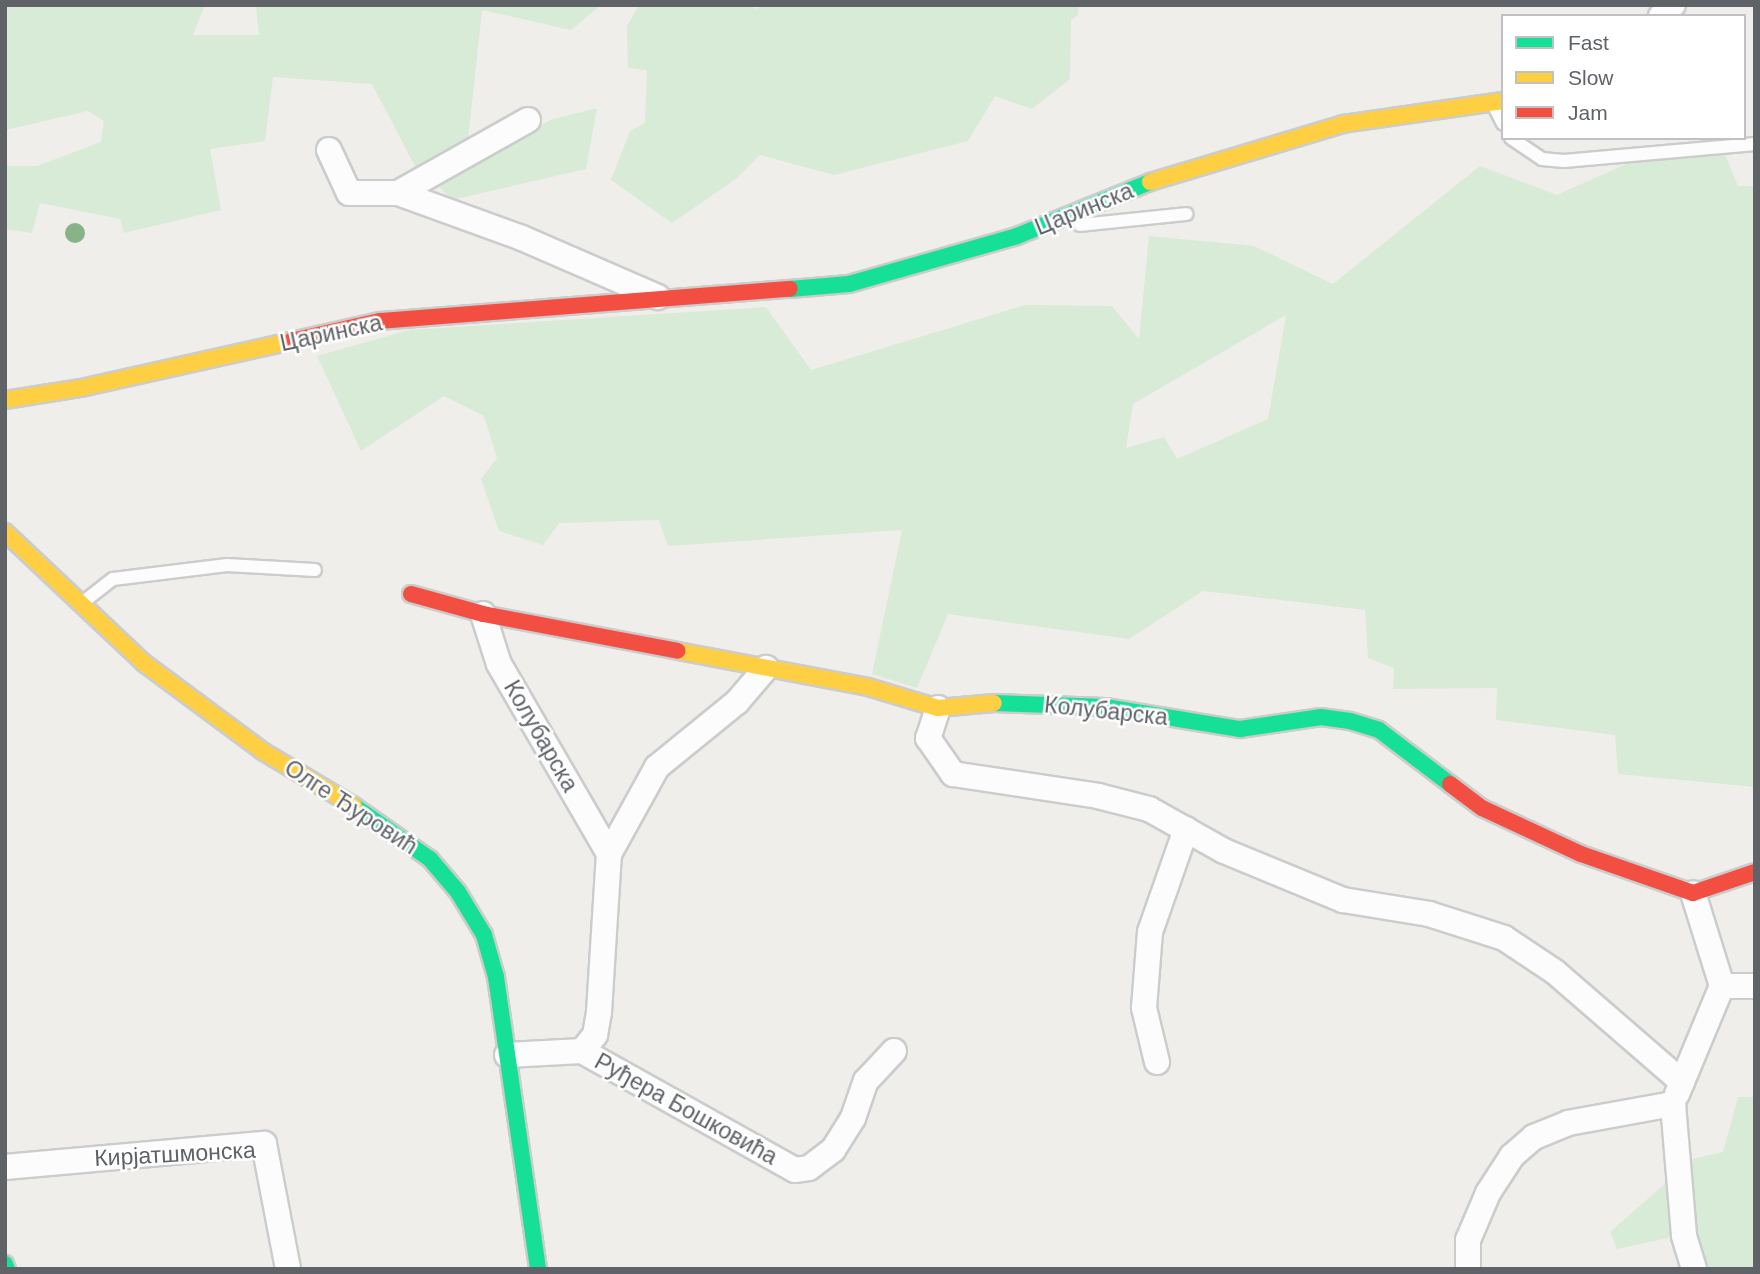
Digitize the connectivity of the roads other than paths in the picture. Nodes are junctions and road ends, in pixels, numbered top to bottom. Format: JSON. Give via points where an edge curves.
{"nodes":[{"id":1,"x":1498,"y":104,"type":"edge"},
{"id":2,"x":528,"y":120,"type":"dead end"},
{"id":3,"x":1514,"y":140,"type":"edge"},
{"id":4,"x":1755,"y":144,"type":"edge"},
{"id":5,"x":328,"y":150,"type":"dead end"},
{"id":6,"x":398,"y":193,"type":"junction"},
{"id":7,"x":1186,"y":214,"type":"dead end"},
{"id":8,"x":1034,"y":229,"type":"junction"},
{"id":9,"x":662,"y":299,"type":"junction"},
{"id":10,"x":5,"y":400,"type":"edge"},
{"id":11,"x":5,"y":532,"type":"edge"},
{"id":12,"x":315,"y":570,"type":"dead end"},
{"id":13,"x":411,"y":594,"type":"dead end"},
{"id":14,"x":82,"y":603,"type":"junction"},
{"id":15,"x":483,"y":614,"type":"junction"},
{"id":16,"x":766,"y":668,"type":"junction"},
{"id":17,"x":938,"y":708,"type":"junction"},
{"id":18,"x":1186,"y":829,"type":"junction"},
{"id":19,"x":609,"y":854,"type":"junction"},
{"id":20,"x":1755,"y":872,"type":"edge"},
{"id":21,"x":1693,"y":893,"type":"junction"},
{"id":22,"x":1721,"y":986,"type":"junction"},
{"id":23,"x":1755,"y":986,"type":"edge"},
{"id":24,"x":582,"y":1051,"type":"junction"},
{"id":25,"x":894,"y":1051,"type":"dead end"},
{"id":26,"x":507,"y":1055,"type":"junction"},
{"id":27,"x":1157,"y":1062,"type":"dead end"},
{"id":28,"x":1678,"y":1093,"type":"junction"},
{"id":29,"x":5,"y":1167,"type":"edge"},
{"id":30,"x":5,"y":1252,"type":"edge"},
{"id":31,"x":24,"y":1269,"type":"edge"},
{"id":32,"x":288,"y":1269,"type":"edge"},
{"id":33,"x":538,"y":1269,"type":"edge"},
{"id":34,"x":1468,"y":1269,"type":"edge"},
{"id":35,"x":1694,"y":1269,"type":"edge"}],
"edges":[{"from":1,"to":8,"type":"street","name":"Царинска","via":[[1343,124],[1177,172]]},
{"from":2,"to":6,"type":"street","name":"Царинска"},
{"from":3,"to":4,"type":"lane","via":[[1542,159],[1564,161]]},
{"from":5,"to":6,"type":"street","name":"Царинска","via":[[349,193]]},
{"from":6,"to":9,"type":"street","name":"Царинска","via":[[522,238]]},
{"from":7,"to":8,"type":"lane"},
{"from":8,"to":9,"type":"street","name":"Царинска","via":[[849,284]]},
{"from":9,"to":10,"type":"street","name":"Царинска","via":[[380,321],[81,388]]},
{"from":11,"to":14,"type":"street","name":"Олге Ђуровић"},
{"from":12,"to":14,"type":"lane","via":[[227,565],[113,579]]},
{"from":13,"to":15,"type":"street","name":"Колубарска"},
{"from":14,"to":26,"type":"street","name":"Олге Ђуровић","via":[[144,663],[264,752],[386,824],[430,859],[458,892],[484,935],[496,977]]},
{"from":15,"to":16,"type":"street","name":"Колубарска"},
{"from":15,"to":19,"type":"street","name":"Колубарска","via":[[499,664]]},
{"from":16,"to":17,"type":"street","name":"Колубарска","via":[[868,687]]},
{"from":16,"to":19,"type":"street","name":"Руђера Бошковића","via":[[737,702],[657,767]]},
{"from":17,"to":18,"type":"street","via":[[928,737],[953,774],[1098,796],[1149,809]]},
{"from":17,"to":21,"type":"street","name":"Колубарска","via":[[971,702],[1105,706],[1240,729],[1321,717],[1350,721],[1379,730],[1482,808],[1581,854]]},
{"from":18,"to":27,"type":"street","via":[[1150,932],[1144,1008]]},
{"from":18,"to":28,"type":"street","via":[[1224,851],[1343,900],[1429,914],[1504,938],[1555,972]]},
{"from":19,"to":24,"type":"street","name":"Руђера Бошковића","via":[[595,1035]]},
{"from":20,"to":21,"type":"street"},
{"from":21,"to":22,"type":"street"},
{"from":22,"to":23,"type":"street"},
{"from":22,"to":28,"type":"street"},
{"from":24,"to":25,"type":"street","name":"Руђера Бошковића","via":[[795,1170],[809,1167],[834,1150],[853,1118],[866,1081]]},
{"from":24,"to":26,"type":"street","name":"Руђера Бошковића"},
{"from":26,"to":33,"type":"street","name":"Олге Ђуровић"},
{"from":28,"to":34,"type":"street","via":[[1568,1123],[1534,1137],[1511,1156],[1488,1193],[1468,1240]]},
{"from":28,"to":35,"type":"street","via":[[1684,1236]]},
{"from":29,"to":32,"type":"street","name":"Кирјатшмонска","via":[[264,1144]]},
{"from":30,"to":31,"type":"street"}]}
